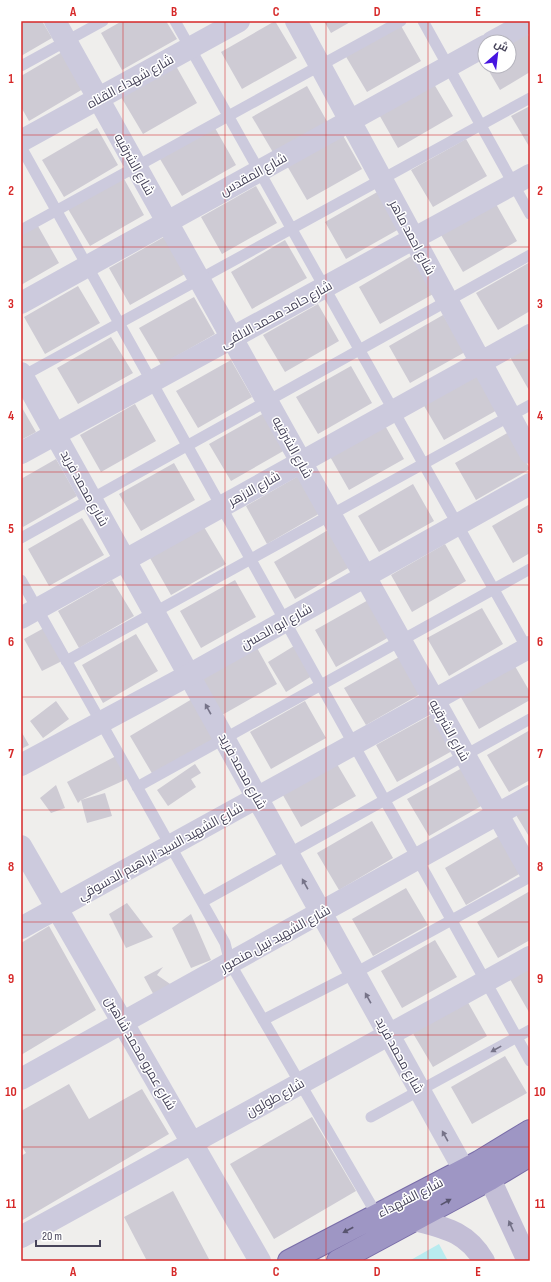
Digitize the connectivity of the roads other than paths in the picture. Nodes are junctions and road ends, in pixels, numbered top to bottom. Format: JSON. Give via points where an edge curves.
{"nodes":[{"id":1,"x":55,"y":21,"type":"edge"},
{"id":2,"x":103,"y":21,"type":"edge"},
{"id":3,"x":175,"y":21,"type":"edge"},
{"id":4,"x":239,"y":21,"type":"edge"},
{"id":5,"x":296,"y":21,"type":"edge"},
{"id":6,"x":401,"y":21,"type":"edge"},
{"id":7,"x":423,"y":21,"type":"edge"},
{"id":8,"x":530,"y":21,"type":"edge"},
{"id":9,"x":506,"y":34,"type":"edge"},
{"id":10,"x":67,"y":41,"type":"junction"},
{"id":11,"x":190,"y":48,"type":"junction"},
{"id":12,"x":477,"y":50,"type":"edge"},
{"id":13,"x":320,"y":65,"type":"junction"},
{"id":14,"x":21,"y":66,"type":"edge"},
{"id":15,"x":448,"y":66,"type":"junction"},
{"id":16,"x":530,"y":98,"type":"edge"},
{"id":17,"x":98,"y":99,"type":"junction"},
{"id":18,"x":228,"y":116,"type":"junction"},
{"id":19,"x":350,"y":121,"type":"junction"},
{"id":20,"x":481,"y":125,"type":"junction"},
{"id":21,"x":21,"y":141,"type":"edge"},
{"id":22,"x":21,"y":147,"type":"edge"},
{"id":23,"x":136,"y":166,"type":"junction"},
{"id":24,"x":259,"y":171,"type":"junction"},
{"id":25,"x":382,"y":179,"type":"junction"},
{"id":26,"x":522,"y":180,"type":"edge"},
{"id":27,"x":56,"y":210,"type":"junction"},
{"id":28,"x":530,"y":214,"type":"edge"},
{"id":29,"x":167,"y":222,"type":"junction"},
{"id":30,"x":292,"y":229,"type":"junction"},
{"id":31,"x":21,"y":230,"type":"edge"},
{"id":32,"x":414,"y":238,"type":"junction"},
{"id":33,"x":530,"y":255,"type":"edge"},
{"id":34,"x":88,"y":266,"type":"junction"},
{"id":35,"x":200,"y":279,"type":"junction"},
{"id":36,"x":324,"y":287,"type":"junction"},
{"id":37,"x":448,"y":301,"type":"junction"},
{"id":38,"x":21,"y":303,"type":"edge"},
{"id":39,"x":119,"y":323,"type":"junction"},
{"id":40,"x":530,"y":335,"type":"edge"},
{"id":41,"x":232,"y":338,"type":"junction"},
{"id":42,"x":359,"y":350,"type":"junction"},
{"id":43,"x":481,"y":363,"type":"junction"},
{"id":44,"x":22,"y":376,"type":"edge"},
{"id":45,"x":152,"y":381,"type":"junction"},
{"id":46,"x":268,"y":402,"type":"junction"},
{"id":47,"x":530,"y":405,"type":"edge"},
{"id":48,"x":394,"y":411,"type":"junction"},
{"id":49,"x":510,"y":416,"type":"junction"},
{"id":50,"x":55,"y":434,"type":"junction"},
{"id":51,"x":187,"y":446,"type":"junction"},
{"id":52,"x":21,"y":453,"type":"edge"},
{"id":53,"x":530,"y":453,"type":"edge"},
{"id":54,"x":301,"y":462,"type":"junction"},
{"id":55,"x":423,"y":464,"type":"junction"},
{"id":56,"x":530,"y":484,"type":"edge"},
{"id":57,"x":91,"y":500,"type":"junction"},
{"id":58,"x":221,"y":506,"type":"junction"},
{"id":59,"x":331,"y":515,"type":"junction"},
{"id":60,"x":457,"y":525,"type":"junction"},
{"id":61,"x":21,"y":538,"type":"edge"},
{"id":62,"x":250,"y":559,"type":"junction"},
{"id":63,"x":125,"y":560,"type":"junction"},
{"id":64,"x":530,"y":569,"type":"edge"},
{"id":65,"x":365,"y":576,"type":"junction"},
{"id":66,"x":21,"y":580,"type":"edge"},
{"id":67,"x":494,"y":589,"type":"junction"},
{"id":68,"x":154,"y":612,"type":"junction"},
{"id":69,"x":29,"y":613,"type":"edge"},
{"id":70,"x":285,"y":621,"type":"junction"},
{"id":71,"x":401,"y":641,"type":"junction"},
{"id":72,"x":529,"y":650,"type":"edge"},
{"id":73,"x":66,"y":661,"type":"junction"},
{"id":74,"x":189,"y":675,"type":"junction"},
{"id":75,"x":321,"y":685,"type":"junction"},
{"id":76,"x":434,"y":700,"type":"junction"},
{"id":77,"x":530,"y":718,"type":"edge"},
{"id":78,"x":101,"y":722,"type":"junction"},
{"id":79,"x":224,"y":739,"type":"junction"},
{"id":80,"x":354,"y":744,"type":"junction"},
{"id":81,"x":464,"y":755,"type":"junction"},
{"id":82,"x":21,"y":765,"type":"edge"},
{"id":83,"x":137,"y":787,"type":"junction"},
{"id":84,"x":530,"y":796,"type":"edge"},
{"id":85,"x":257,"y":798,"type":"junction"},
{"id":86,"x":384,"y":800,"type":"junction"},
{"id":87,"x":498,"y":814,"type":"junction"},
{"id":88,"x":21,"y":846,"type":"edge"},
{"id":89,"x":170,"y":846,"type":"junction"},
{"id":90,"x":288,"y":854,"type":"junction"},
{"id":91,"x":417,"y":859,"type":"junction"},
{"id":92,"x":530,"y":872,"type":"edge"},
{"id":93,"x":530,"y":877,"type":"edge"},
{"id":94,"x":202,"y":902,"type":"junction"},
{"id":95,"x":57,"y":908,"type":"junction"},
{"id":96,"x":321,"y":912,"type":"junction"},
{"id":97,"x":451,"y":920,"type":"junction"},
{"id":98,"x":21,"y":928,"type":"edge"},
{"id":99,"x":530,"y":957,"type":"edge"},
{"id":100,"x":230,"y":963,"type":"junction"},
{"id":101,"x":355,"y":973,"type":"junction"},
{"id":102,"x":485,"y":981,"type":"junction"},
{"id":103,"x":263,"y":1020,"type":"junction"},
{"id":104,"x":123,"y":1022,"type":"junction"},
{"id":105,"x":530,"y":1030,"type":"edge"},
{"id":106,"x":389,"y":1034,"type":"junction"},
{"id":107,"x":516,"y":1038,"type":"junction"},
{"id":108,"x":530,"y":1061,"type":"edge"},
{"id":109,"x":21,"y":1079,"type":"edge"},
{"id":110,"x":300,"y":1083,"type":"junction"},
{"id":111,"x":420,"y":1090,"type":"junction"},
{"id":112,"x":371,"y":1117,"type":"dead end"},
{"id":113,"x":530,"y":1131,"type":"edge"},
{"id":114,"x":192,"y":1143,"type":"junction"},
{"id":115,"x":530,"y":1155,"type":"edge"},
{"id":116,"x":478,"y":1170,"type":"junction"},
{"id":117,"x":377,"y":1214,"type":"junction"},
{"id":118,"x":415,"y":1220,"type":"junction"},
{"id":119,"x":21,"y":1237,"type":"edge"},
{"id":120,"x":260,"y":1261,"type":"edge"},
{"id":121,"x":289,"y":1261,"type":"edge"},
{"id":122,"x":338,"y":1261,"type":"edge"},
{"id":123,"x":484,"y":1261,"type":"edge"},
{"id":124,"x":528,"y":1261,"type":"edge"}],
"edges":[{"from":1,"to":10,"type":"street","name":"شارع الشرقيه"},
{"from":2,"to":10,"type":"lane"},
{"from":3,"to":11,"type":"lane"},
{"from":4,"to":11,"type":"street","name":"شارع شهداء القناه"},
{"from":5,"to":13,"type":"street","name":"شارع احمد ماهر"},
{"from":6,"to":13,"type":"lane"},
{"from":7,"to":15,"type":"lane"},
{"from":8,"to":9,"type":"street"},
{"from":10,"to":14,"type":"lane"},
{"from":10,"to":17,"type":"street","name":"شارع الشرقيه"},
{"from":11,"to":17,"type":"street","name":"شارع شهداء القناه"},
{"from":11,"to":18,"type":"lane"},
{"from":12,"to":15,"type":"street","name":"شارع المقدس"},
{"from":13,"to":18,"type":"lane"},
{"from":13,"to":19,"type":"street","name":"شارع احمد ماهر"},
{"from":15,"to":19,"type":"street","name":"شارع المقدس"},
{"from":15,"to":20,"type":"lane"},
{"from":16,"to":20,"type":"lane"},
{"from":17,"to":21,"type":"street","name":"شارع شهداء القناه"},
{"from":17,"to":23,"type":"street","name":"شارع الشرقيه"},
{"from":18,"to":23,"type":"lane"},
{"from":18,"to":24,"type":"lane"},
{"from":19,"to":24,"type":"street","name":"شارع المقدس"},
{"from":19,"to":25,"type":"street","name":"شارع احمد ماهر"},
{"from":20,"to":25,"type":"lane"},
{"from":20,"to":26,"type":"lane"},
{"from":22,"to":27,"type":"lane"},
{"from":23,"to":27,"type":"lane"},
{"from":23,"to":29,"type":"street","name":"شارع الشرقيه"},
{"from":24,"to":29,"type":"street","name":"شارع المقدس"},
{"from":24,"to":30,"type":"lane"},
{"from":25,"to":30,"type":"lane"},
{"from":25,"to":32,"type":"street","name":"شارع احمد ماهر"},
{"from":26,"to":28,"type":"lane"},
{"from":26,"to":32,"type":"street","name":"شارع حامد محمد الالفى"},
{"from":27,"to":31,"type":"lane"},
{"from":27,"to":34,"type":"lane"},
{"from":29,"to":34,"type":"street","name":"شارع المقدس"},
{"from":29,"to":35,"type":"street","name":"شارع الشرقيه"},
{"from":30,"to":35,"type":"lane"},
{"from":30,"to":36,"type":"lane"},
{"from":32,"to":36,"type":"street","name":"شارع حامد محمد الالفى"},
{"from":32,"to":37,"type":"street","name":"شارع احمد ماهر"},
{"from":33,"to":37,"type":"lane"},
{"from":34,"to":38,"type":"street","name":"شارع المقدس"},
{"from":34,"to":39,"type":"lane"},
{"from":35,"to":39,"type":"lane"},
{"from":35,"to":41,"type":"street","name":"شارع الشرقيه"},
{"from":36,"to":41,"type":"street","name":"شارع حامد محمد الالفى"},
{"from":36,"to":42,"type":"lane"},
{"from":37,"to":42,"type":"lane"},
{"from":37,"to":43,"type":"street","name":"شارع احمد ماهر"},
{"from":39,"to":44,"type":"lane"},
{"from":39,"to":45,"type":"lane"},
{"from":40,"to":43,"type":"street","name":"شارع الازهر"},
{"from":41,"to":45,"type":"street","name":"شارع حامد محمد الالفى"},
{"from":41,"to":46,"type":"street","name":"شارع الشرقيه"},
{"from":42,"to":46,"type":"lane"},
{"from":42,"to":48,"type":"lane"},
{"from":43,"to":48,"type":"street","name":"شارع الازهر"},
{"from":43,"to":49,"type":"street","name":"شارع احمد ماهر"},
{"from":44,"to":50,"type":"street","name":"شارع محمد فريد"},
{"from":45,"to":50,"type":"street","name":"شارع حامد محمد الالفى"},
{"from":45,"to":51,"type":"lane"},
{"from":46,"to":51,"type":"lane"},
{"from":46,"to":54,"type":"street","name":"شارع الشرقيه"},
{"from":47,"to":49,"type":"lane"},
{"from":48,"to":54,"type":"street","name":"شارع الازهر"},
{"from":48,"to":55,"type":"lane"},
{"from":49,"to":53,"type":"street","name":"شارع احمد ماهر"},
{"from":49,"to":55,"type":"lane"},
{"from":50,"to":52,"type":"street","name":"شارع حامد محمد الالفى"},
{"from":50,"to":57,"type":"street","name":"شارع محمد فريد"},
{"from":51,"to":57,"type":"lane"},
{"from":51,"to":58,"type":"lane"},
{"from":54,"to":58,"type":"street","name":"شارع الازهر"},
{"from":54,"to":59,"type":"street","name":"شارع الشرقيه"},
{"from":55,"to":59,"type":"lane"},
{"from":55,"to":60,"type":"lane"},
{"from":56,"to":60,"type":"street","name":"شارع ابو الحسن"},
{"from":57,"to":61,"type":"lane"},
{"from":57,"to":63,"type":"street","name":"شارع محمد فريد"},
{"from":58,"to":62,"type":"lane"},
{"from":58,"to":63,"type":"street","name":"شارع الازهر"},
{"from":59,"to":62,"type":"lane"},
{"from":59,"to":65,"type":"street","name":"شارع الشرقيه"},
{"from":60,"to":65,"type":"street","name":"شارع ابو الحسن"},
{"from":60,"to":67,"type":"lane"},
{"from":62,"to":68,"type":"lane"},
{"from":62,"to":70,"type":"lane"},
{"from":63,"to":68,"type":"street","name":"شارع محمد فريد"},
{"from":63,"to":69,"type":"street","name":"شارع الازهر"},
{"from":64,"to":67,"type":"lane"},
{"from":65,"to":70,"type":"street","name":"شارع ابو الحسن"},
{"from":65,"to":71,"type":"street","name":"شارع الشرقيه"},
{"from":66,"to":69,"type":"lane"},
{"from":67,"to":71,"type":"lane"},
{"from":67,"to":72,"type":"lane"},
{"from":68,"to":73,"type":"lane"},
{"from":68,"to":74,"type":"street","name":"شارع محمد فريد"},
{"from":69,"to":73,"type":"lane"},
{"from":70,"to":74,"type":"street","name":"شارع ابو الحسن"},
{"from":70,"to":75,"type":"lane"},
{"from":71,"to":75,"type":"lane"},
{"from":71,"to":76,"type":"street","name":"شارع الشرقيه"},
{"from":72,"to":76,"type":"street","name":"شارع الشهيد السيد ابراهيم الدسوقي"},
{"from":73,"to":78,"type":"lane"},
{"from":74,"to":78,"type":"street","name":"شارع ابو الحسن"},
{"from":79,"to":74,"type":"street","name":"شارع محمد فريد","one_way":true},
{"from":75,"to":79,"type":"lane"},
{"from":75,"to":80,"type":"lane"},
{"from":76,"to":80,"type":"street","name":"شارع الشهيد السيد ابراهيم الدسوقي"},
{"from":76,"to":81,"type":"street","name":"شارع الشرقيه"},
{"from":77,"to":81,"type":"lane"},
{"from":78,"to":82,"type":"street","name":"شارع ابو الحسن"},
{"from":78,"to":83,"type":"lane"},
{"from":79,"to":83,"type":"lane"},
{"from":79,"to":85,"type":"street","name":"شارع محمد فريد"},
{"from":80,"to":85,"type":"street","name":"شارع الشهيد السيد ابراهيم الدسوقي"},
{"from":80,"to":86,"type":"lane"},
{"from":81,"to":86,"type":"lane"},
{"from":81,"to":87,"type":"street","name":"شارع الشرقيه"},
{"from":83,"to":89,"type":"lane"},
{"from":84,"to":87,"type":"street","name":"شارع الشهيد نبيل منصور"},
{"from":85,"to":89,"type":"street","name":"شارع الشهيد السيد ابراهيم الدسوقي"},
{"from":85,"to":90,"type":"street","name":"شارع محمد فريد"},
{"from":86,"to":90,"type":"lane"},
{"from":86,"to":91,"type":"lane"},
{"from":87,"to":91,"type":"street","name":"شارع الشهيد نبيل منصور"},
{"from":87,"to":92,"type":"street","name":"شارع الشرقيه"},
{"from":88,"to":95,"type":"street","name":"شارع عمرو محمد شاهين"},
{"from":89,"to":94,"type":"lane"},
{"from":89,"to":95,"type":"street","name":"شارع الشهيد السيد ابراهيم الدسوقي"},
{"from":90,"to":94,"type":"lane"},
{"from":96,"to":90,"type":"street","name":"شارع محمد فريد","one_way":true},
{"from":91,"to":96,"type":"street","name":"شارع الشهيد نبيل منصور"},
{"from":91,"to":97,"type":"lane"},
{"from":93,"to":97,"type":"lane"},
{"from":94,"to":100,"type":"lane","via":[[225,943]]},
{"from":95,"to":98,"type":"street","name":"شارع الشهيد السيد ابراهيم الدسوقي"},
{"from":95,"to":104,"type":"street","name":"شارع عمرو محمد شاهين"},
{"from":96,"to":100,"type":"street","name":"شارع الشهيد نبيل منصور"},
{"from":96,"to":101,"type":"street","name":"شارع محمد فريد"},
{"from":97,"to":101,"type":"lane"},
{"from":97,"to":102,"type":"lane"},
{"from":99,"to":102,"type":"street","name":"شارع طولون"},
{"from":100,"to":103,"type":"lane"},
{"from":100,"to":104,"type":"street","name":"شارع الشهيد نبيل منصور"},
{"from":101,"to":103,"type":"lane"},
{"from":106,"to":101,"type":"street","name":"شارع محمد فريد","one_way":true},
{"from":102,"to":106,"type":"street","name":"شارع طولون"},
{"from":102,"to":107,"type":"lane"},
{"from":103,"to":110,"type":"lane"},
{"from":104,"to":109,"type":"street","name":"شارع الشهيد نبيل منصور"},
{"from":104,"to":114,"type":"street","name":"شارع عمرو محمد شاهين"},
{"from":105,"to":107,"type":"lane"},
{"from":106,"to":110,"type":"street","name":"شارع طولون"},
{"from":106,"to":111,"type":"street","name":"شارع محمد فريد"},
{"from":107,"to":108,"type":"lane"},
{"from":107,"to":111,"type":"lane","one_way":true},
{"from":110,"to":114,"type":"street","name":"شارع طولون"},
{"from":110,"to":117,"type":"lane"},
{"from":111,"to":112,"type":"lane"},
{"from":116,"to":111,"type":"street","name":"شارع محمد فريد","one_way":true},
{"from":113,"to":116,"type":"highway","name":"شارع الشهداء"},
{"from":114,"to":119,"type":"street","name":"شارع طولون"},
{"from":114,"to":120,"type":"street","name":"شارع عمرو محمد شاهين"},
{"from":115,"to":116,"type":"highway","name":"شارع الشهداء"},
{"from":116,"to":117,"type":"highway","name":"شارع الشهداء"},
{"from":118,"to":116,"type":"highway","name":"شارع الشهداء","one_way":true},
{"from":124,"to":116,"type":"main road","one_way":true},
{"from":117,"to":121,"type":"highway","name":"شارع الشهداء","one_way":true},
{"from":118,"to":122,"type":"highway","name":"شارع الشهداء"},
{"from":118,"to":123,"type":"main road","via":[[453,1230],[477,1248]]}]}
